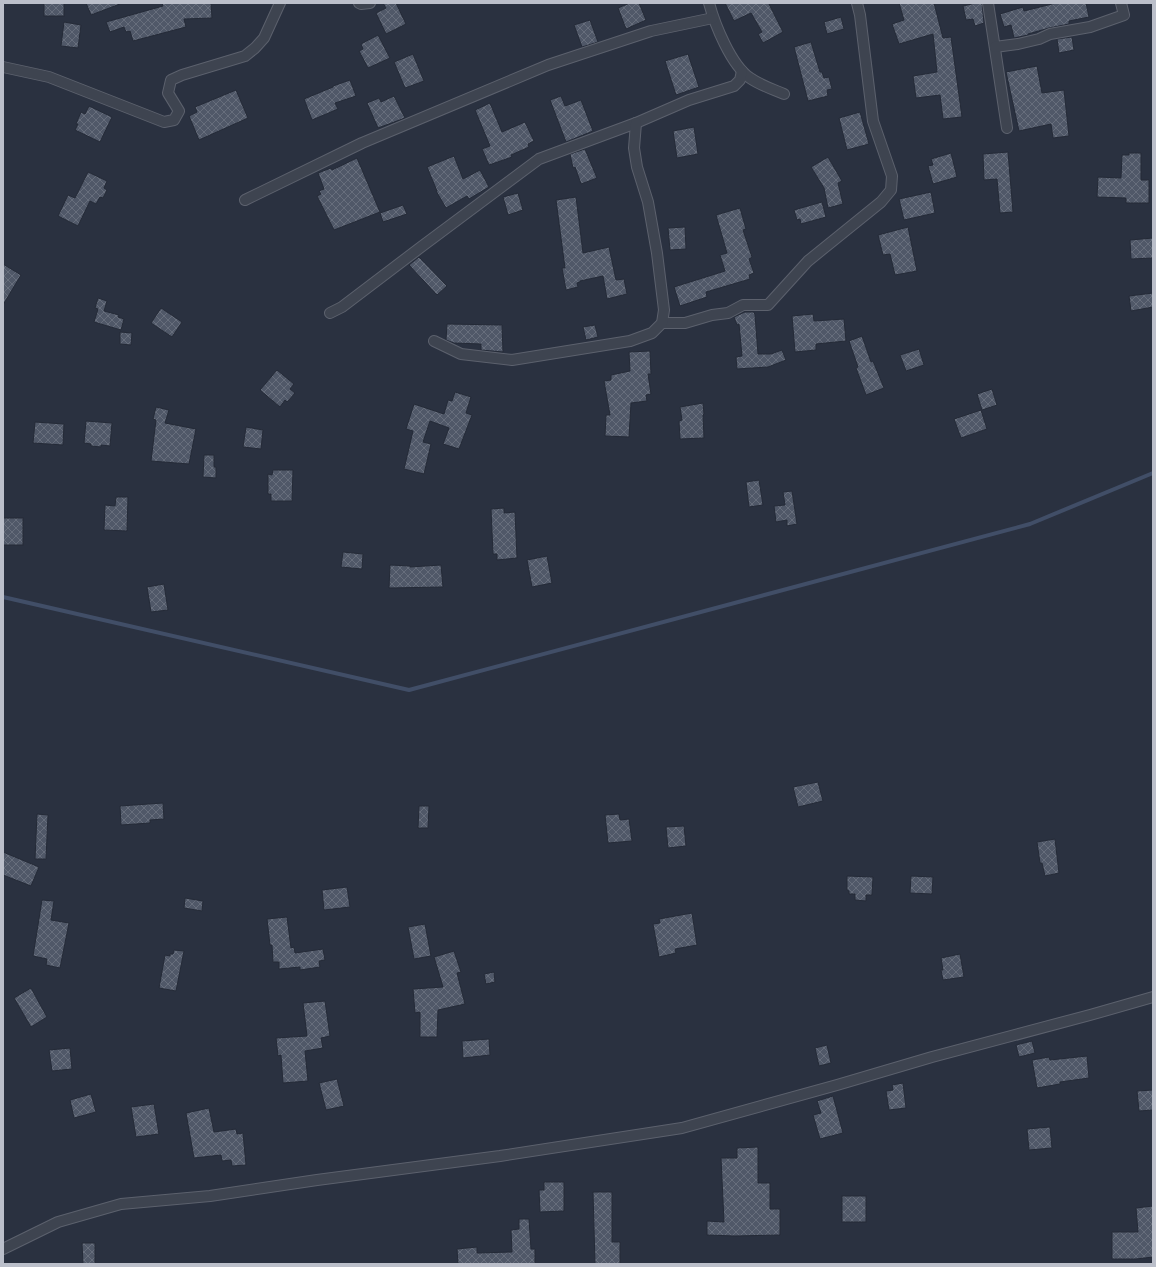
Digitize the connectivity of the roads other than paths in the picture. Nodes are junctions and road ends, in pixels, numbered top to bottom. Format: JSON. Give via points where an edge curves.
{"nodes":[{"id":1,"x":280,"y":3,"type":"edge"},
{"id":2,"x":359,"y":3,"type":"edge"},
{"id":3,"x":370,"y":3,"type":"edge"},
{"id":4,"x":710,"y":3,"type":"edge"},
{"id":5,"x":857,"y":3,"type":"edge"},
{"id":6,"x":988,"y":3,"type":"edge"},
{"id":7,"x":1121,"y":3,"type":"edge"},
{"id":8,"x":713,"y":18,"type":"junction"},
{"id":9,"x":995,"y":47,"type":"junction"},
{"id":10,"x":3,"y":67,"type":"edge"},
{"id":11,"x":742,"y":71,"type":"junction"},
{"id":12,"x":784,"y":94,"type":"dead end"},
{"id":13,"x":636,"y":123,"type":"junction"},
{"id":14,"x":1007,"y":128,"type":"dead end"},
{"id":15,"x":245,"y":200,"type":"dead end"},
{"id":16,"x":330,"y":313,"type":"dead end"},
{"id":17,"x":662,"y":323,"type":"junction"},
{"id":18,"x":434,"y":341,"type":"dead end"},
{"id":19,"x":1153,"y":996,"type":"edge"},
{"id":20,"x":3,"y":1249,"type":"edge"}],
"edges":[{"from":1,"to":10,"type":"street","via":[[264,38],[245,56],[171,80],[168,93],[179,111],[174,120],[164,122],[49,77]]},
{"from":2,"to":3,"type":"street"},
{"from":4,"to":8,"type":"street"},
{"from":5,"to":17,"type":"street","via":[[873,121],[892,176],[891,190],[881,202],[808,261],[768,305],[743,305],[728,313],[712,314],[685,323]]},
{"from":6,"to":9,"type":"street"},
{"from":7,"to":9,"type":"street","via":[[1124,15],[1090,27]]},
{"from":8,"to":11,"type":"street","via":[[729,52]]},
{"from":8,"to":15,"type":"street","via":[[651,31],[548,65],[362,144]]},
{"from":9,"to":14,"type":"street"},
{"from":11,"to":12,"type":"street","via":[[759,83]]},
{"from":11,"to":13,"type":"street","via":[[740,80],[734,86],[690,100]]},
{"from":13,"to":16,"type":"street","via":[[539,159],[348,303]]},
{"from":13,"to":17,"type":"street","via":[[634,148],[648,202],[657,253],[664,310]]},
{"from":17,"to":18,"type":"street","via":[[652,333],[630,341],[512,360],[462,354]]},
{"from":19,"to":20,"type":"street","via":[[682,1128],[210,1196],[121,1204],[58,1222]]}]}
